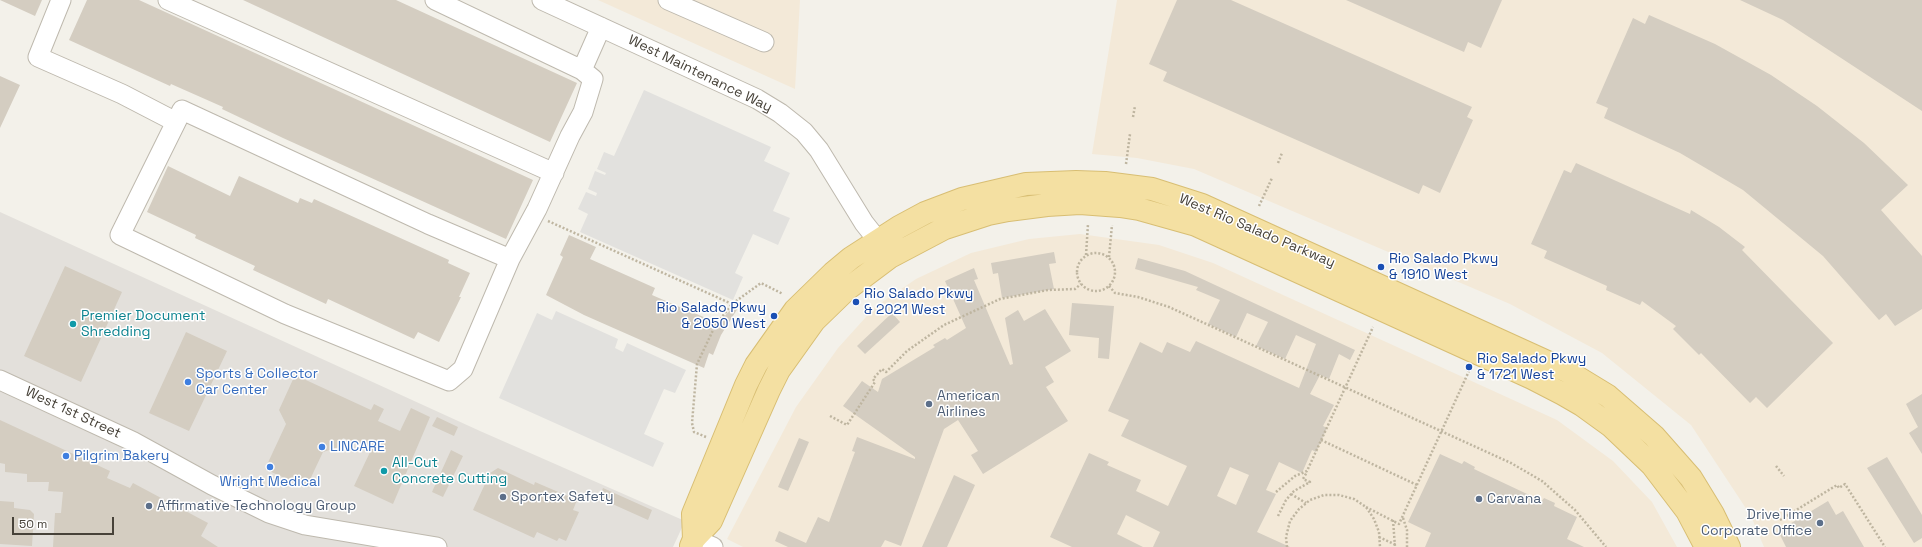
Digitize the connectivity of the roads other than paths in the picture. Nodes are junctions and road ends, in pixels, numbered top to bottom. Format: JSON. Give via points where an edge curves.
{"nodes":[{"id":1,"x":61,"y":0,"type":"edge"},
{"id":2,"x":168,"y":0,"type":"edge"},
{"id":3,"x":435,"y":0,"type":"edge"},
{"id":4,"x":542,"y":0,"type":"edge"},
{"id":5,"x":668,"y":0,"type":"edge"},
{"id":6,"x":601,"y":27,"type":"junction"},
{"id":7,"x":764,"y":42,"type":"dead end"},
{"id":8,"x":582,"y":70,"type":"junction"},
{"id":9,"x":176,"y":122,"type":"junction"},
{"id":10,"x":554,"y":173,"type":"junction"},
{"id":11,"x":878,"y":239,"type":"junction"},
{"id":12,"x":890,"y":257,"type":"junction"},
{"id":13,"x":510,"y":259,"type":"junction"},
{"id":14,"x":0,"y":380,"type":"edge"},
{"id":15,"x":1696,"y":507,"type":"junction"},
{"id":16,"x":699,"y":544,"type":"edge"},
{"id":17,"x":437,"y":547,"type":"edge"},
{"id":18,"x":1706,"y":547,"type":"edge"},
{"id":19,"x":1729,"y":547,"type":"edge"}],
"edges":[{"from":1,"to":9,"type":"street","via":[[38,57],[122,94]]},
{"from":2,"to":10,"type":"street"},
{"from":3,"to":8,"type":"street"},
{"from":4,"to":6,"type":"street","name":"West Maintenance Way"},
{"from":5,"to":7,"type":"street"},
{"from":6,"to":8,"type":"street"},
{"from":6,"to":11,"type":"street","name":"West Maintenance Way","via":[[757,99],[780,113],[804,132],[819,150],[864,222]]},
{"from":8,"to":10,"type":"street","via":[[593,80],[583,112]]},
{"from":9,"to":13,"type":"street","via":[[182,110],[428,224]]},
{"from":9,"to":13,"type":"street","via":[[120,235],[285,314],[385,356],[449,380],[463,369]]},
{"from":10,"to":13,"type":"street"},
{"from":11,"to":12,"type":"street","name":"West Maintenance Way"},
{"from":11,"to":15,"type":"main road","name":"West Rio Salado Parkway","via":[[925,213],[962,198],[1026,184],[1105,183],[1175,196],[1240,221],[1544,360],[1588,383],[1623,408],[1654,436],[1691,478]]},
{"from":11,"to":16,"type":"main road","name":"West Rio Salado Parkway","via":[[832,273],[803,302],[781,328],[756,365],[693,514]]},
{"from":12,"to":15,"type":"main road","name":"West Rio Salado Parkway","via":[[945,228],[988,214],[1019,208],[1103,204],[1139,209],[1177,219],[1214,232],[1563,394],[1582,405],[1629,442]]},
{"from":12,"to":16,"type":"main road","name":"West Rio Salado Parkway","via":[[831,303],[790,353],[768,390]]},
{"from":14,"to":17,"type":"street","name":"West 1st Street","via":[[132,441],[269,513],[305,525]]},
{"from":15,"to":18,"type":"main road","name":"West Rio Salado Parkway"},
{"from":15,"to":19,"type":"main road","name":"West Rio Salado Parkway"}]}
